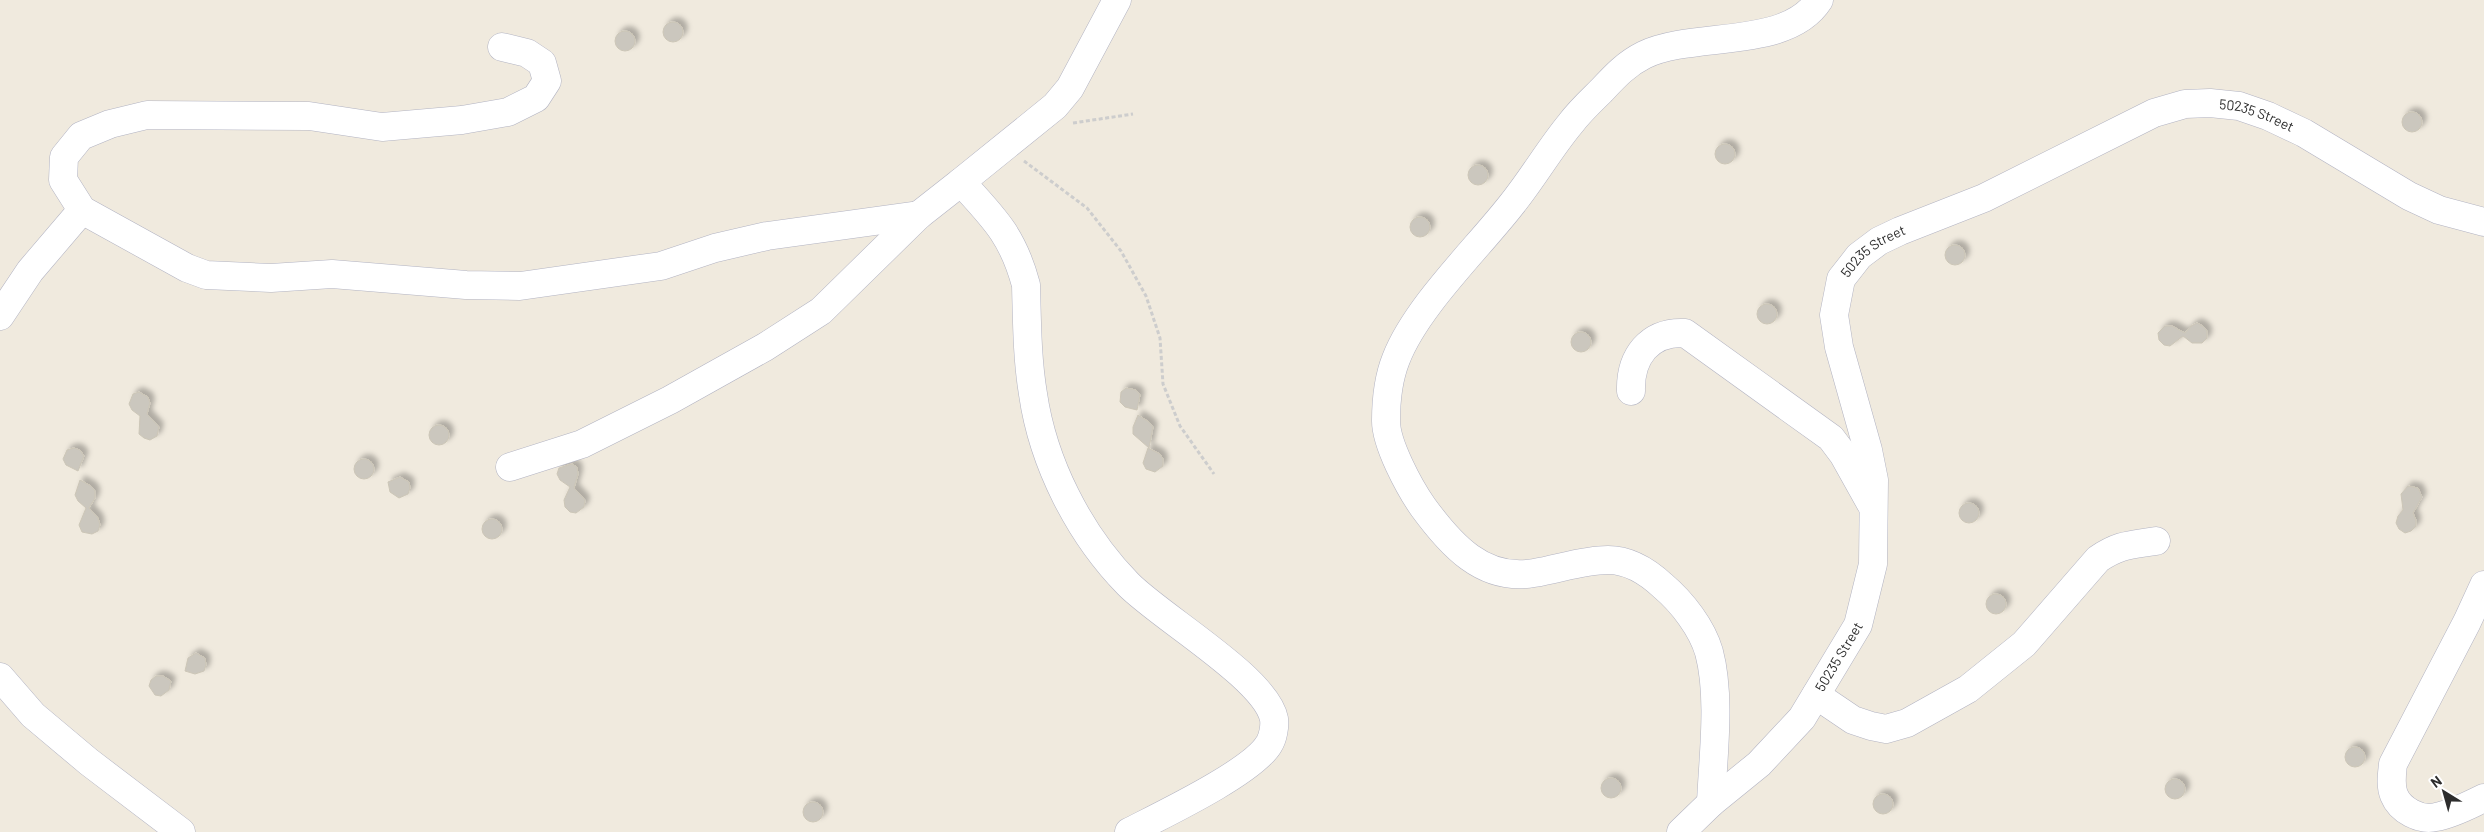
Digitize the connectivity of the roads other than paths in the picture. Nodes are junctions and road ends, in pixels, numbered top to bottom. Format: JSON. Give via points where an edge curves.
{"nodes":[{"id":1,"x":1118,"y":0,"type":"edge"},
{"id":2,"x":1819,"y":0,"type":"edge"},
{"id":3,"x":502,"y":47,"type":"dead end"},
{"id":4,"x":961,"y":182,"type":"junction"},
{"id":5,"x":82,"y":210,"type":"junction"},
{"id":6,"x":919,"y":215,"type":"junction"},
{"id":7,"x":2484,"y":222,"type":"edge"},
{"id":8,"x":0,"y":316,"type":"edge"},
{"id":9,"x":1631,"y":391,"type":"dead end"},
{"id":10,"x":510,"y":467,"type":"dead end"},
{"id":11,"x":1874,"y":509,"type":"junction"},
{"id":12,"x":2156,"y":541,"type":"dead end"},
{"id":13,"x":2484,"y":585,"type":"edge"},
{"id":14,"x":0,"y":677,"type":"edge"},
{"id":15,"x":1816,"y":695,"type":"junction"},
{"id":16,"x":2484,"y":798,"type":"edge"},
{"id":17,"x":1711,"y":803,"type":"junction"},
{"id":18,"x":181,"y":832,"type":"edge"},
{"id":19,"x":1129,"y":832,"type":"edge"},
{"id":20,"x":1681,"y":832,"type":"edge"}],
"edges":[{"from":1,"to":4,"type":"street","via":[[1070,88],[1055,106]]},
{"from":2,"to":17,"type":"street","via":[[1801,17],[1780,28],[1753,36],[1670,46],[1625,66],[1571,122],[1514,202],[1417,322],[1396,359],[1387,391],[1386,426],[1417,498],[1444,537],[1468,557],[1498,573],[1530,574],[1609,560],[1648,572],[1672,593],[1694,621],[1709,651],[1714,687]]},
{"from":3,"to":5,"type":"street","via":[[527,54],[542,63],[547,81],[536,98],[508,112],[462,120],[382,127],[309,116],[209,114],[147,115],[110,124],[81,136],[64,157],[63,180]]},
{"from":4,"to":6,"type":"street"},
{"from":4,"to":19,"type":"street","via":[[1008,236],[1021,267],[1026,285],[1033,395],[1042,434],[1066,496],[1102,553],[1128,584],[1154,608],[1228,663],[1266,703],[1274,718],[1269,745],[1232,776]]},
{"from":5,"to":6,"type":"street","via":[[186,268],[206,275],[271,278],[332,274],[520,286],[661,266],[715,248],[767,236]]},
{"from":5,"to":8,"type":"street","via":[[30,271]]},
{"from":6,"to":10,"type":"street","via":[[822,311],[765,347],[582,444]]},
{"from":7,"to":11,"type":"street","name":"50235 Street","via":[[2439,210],[2408,196],[2304,133],[2268,116],[2239,106],[2210,102],[2185,104],[2154,113],[1984,198],[1900,231],[1859,256],[1841,279],[1834,315],[1839,347],[1872,473]]},
{"from":9,"to":11,"type":"street","via":[[1630,375],[1646,347],[1659,336],[1671,332],[1685,333],[1831,438]]},
{"from":11,"to":15,"type":"street","name":"50235 Street","via":[[1873,564],[1858,625]]},
{"from":12,"to":15,"type":"street","via":[[2126,544],[2098,559],[2024,644],[1968,689],[1907,723],[1886,729],[1871,726],[1853,720]]},
{"from":13,"to":16,"type":"street","via":[[2393,764],[2391,781],[2394,795],[2403,808],[2418,816],[2435,818]]},
{"from":14,"to":18,"type":"street","via":[[40,720],[89,762]]},
{"from":15,"to":17,"type":"street","name":"50235 Street","via":[[1802,718],[1759,764]]},
{"from":17,"to":20,"type":"street","name":"50235 Street"}]}
